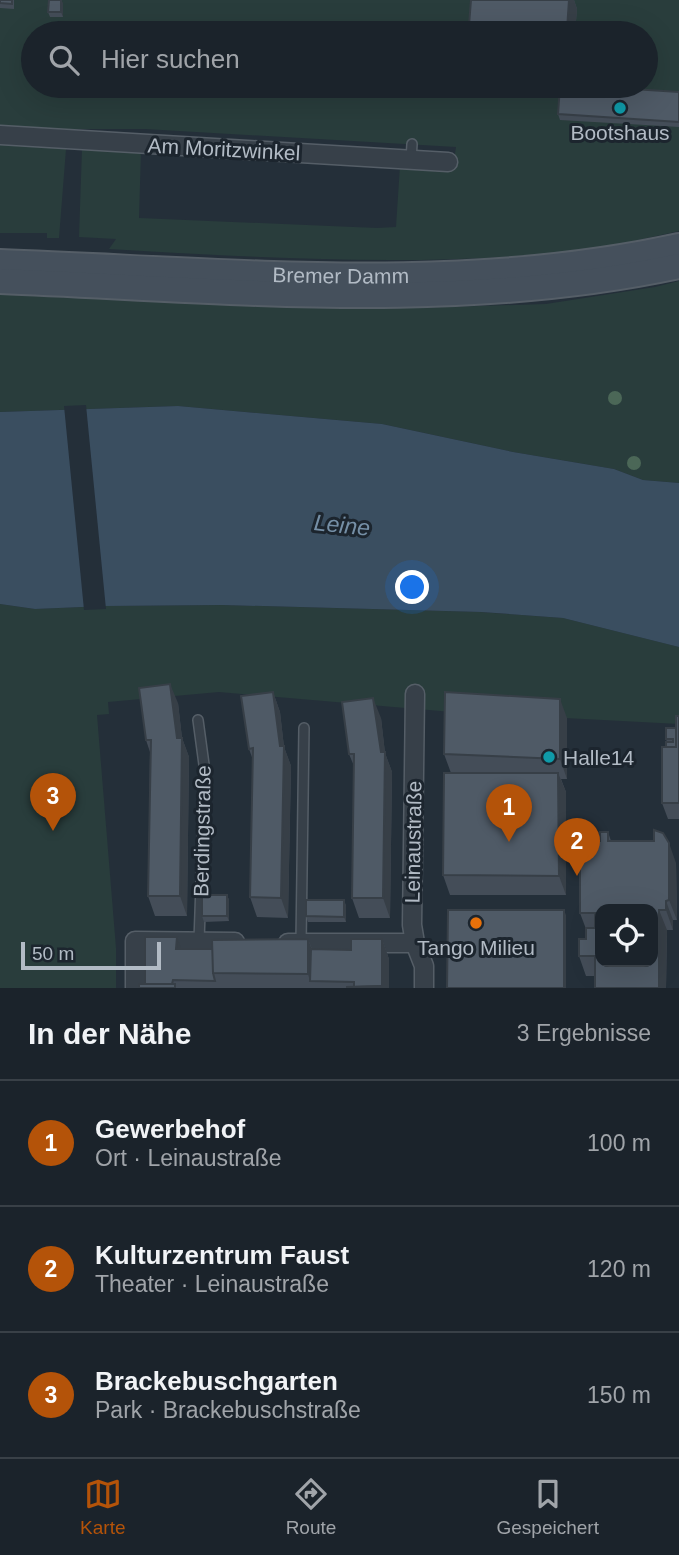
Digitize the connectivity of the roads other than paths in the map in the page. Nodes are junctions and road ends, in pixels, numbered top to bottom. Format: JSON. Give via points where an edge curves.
{"nodes":[{"id":1,"x":0,"y":135,"type":"edge"},
{"id":2,"x":448,"y":162,"type":"dead end"},
{"id":3,"x":679,"y":246,"type":"edge"},
{"id":4,"x":0,"y":262,"type":"edge"},
{"id":5,"x":679,"y":266,"type":"edge"},
{"id":6,"x":56,"y":274,"type":"junction"},
{"id":7,"x":83,"y":274,"type":"junction"},
{"id":8,"x":0,"y":281,"type":"edge"},
{"id":9,"x":415,"y":694,"type":"dead end"},
{"id":10,"x":198,"y":720,"type":"dead end"},
{"id":11,"x":304,"y":728,"type":"dead end"},
{"id":12,"x":199,"y":941,"type":"junction"},
{"id":13,"x":250,"y":942,"type":"edge"},
{"id":14,"x":275,"y":943,"type":"edge"},
{"id":15,"x":301,"y":943,"type":"junction"},
{"id":16,"x":415,"y":943,"type":"junction"},
{"id":17,"x":135,"y":988,"type":"edge"},
{"id":18,"x":424,"y":988,"type":"edge"}],
"edges":[{"from":1,"to":2,"type":"street","name":"Am Moritzwinkel","via":[[412,152]]},
{"from":3,"to":7,"type":"main road","name":"Bremer Damm","via":[[488,272]]},
{"from":4,"to":6,"type":"main road","name":"Bremer Damm"},
{"from":5,"to":7,"type":"main road","name":"Bremer Damm","via":[[571,285],[351,295],[246,293]]},
{"from":6,"to":7,"type":"main road","name":"Bremer Damm"},
{"from":6,"to":8,"type":"main road","name":"Bremer Damm"},
{"from":9,"to":16,"type":"street","name":"Leinaustraße"},
{"from":10,"to":12,"type":"lane","name":"Berdingstraße","via":[[205,772]]},
{"from":11,"to":15,"type":"lane"},
{"from":12,"to":13,"type":"street"},
{"from":12,"to":17,"type":"street","via":[[135,941]]},
{"from":14,"to":15,"type":"street"},
{"from":15,"to":16,"type":"street"},
{"from":16,"to":18,"type":"street","name":"Leinaustraße","via":[[424,966]]}]}
